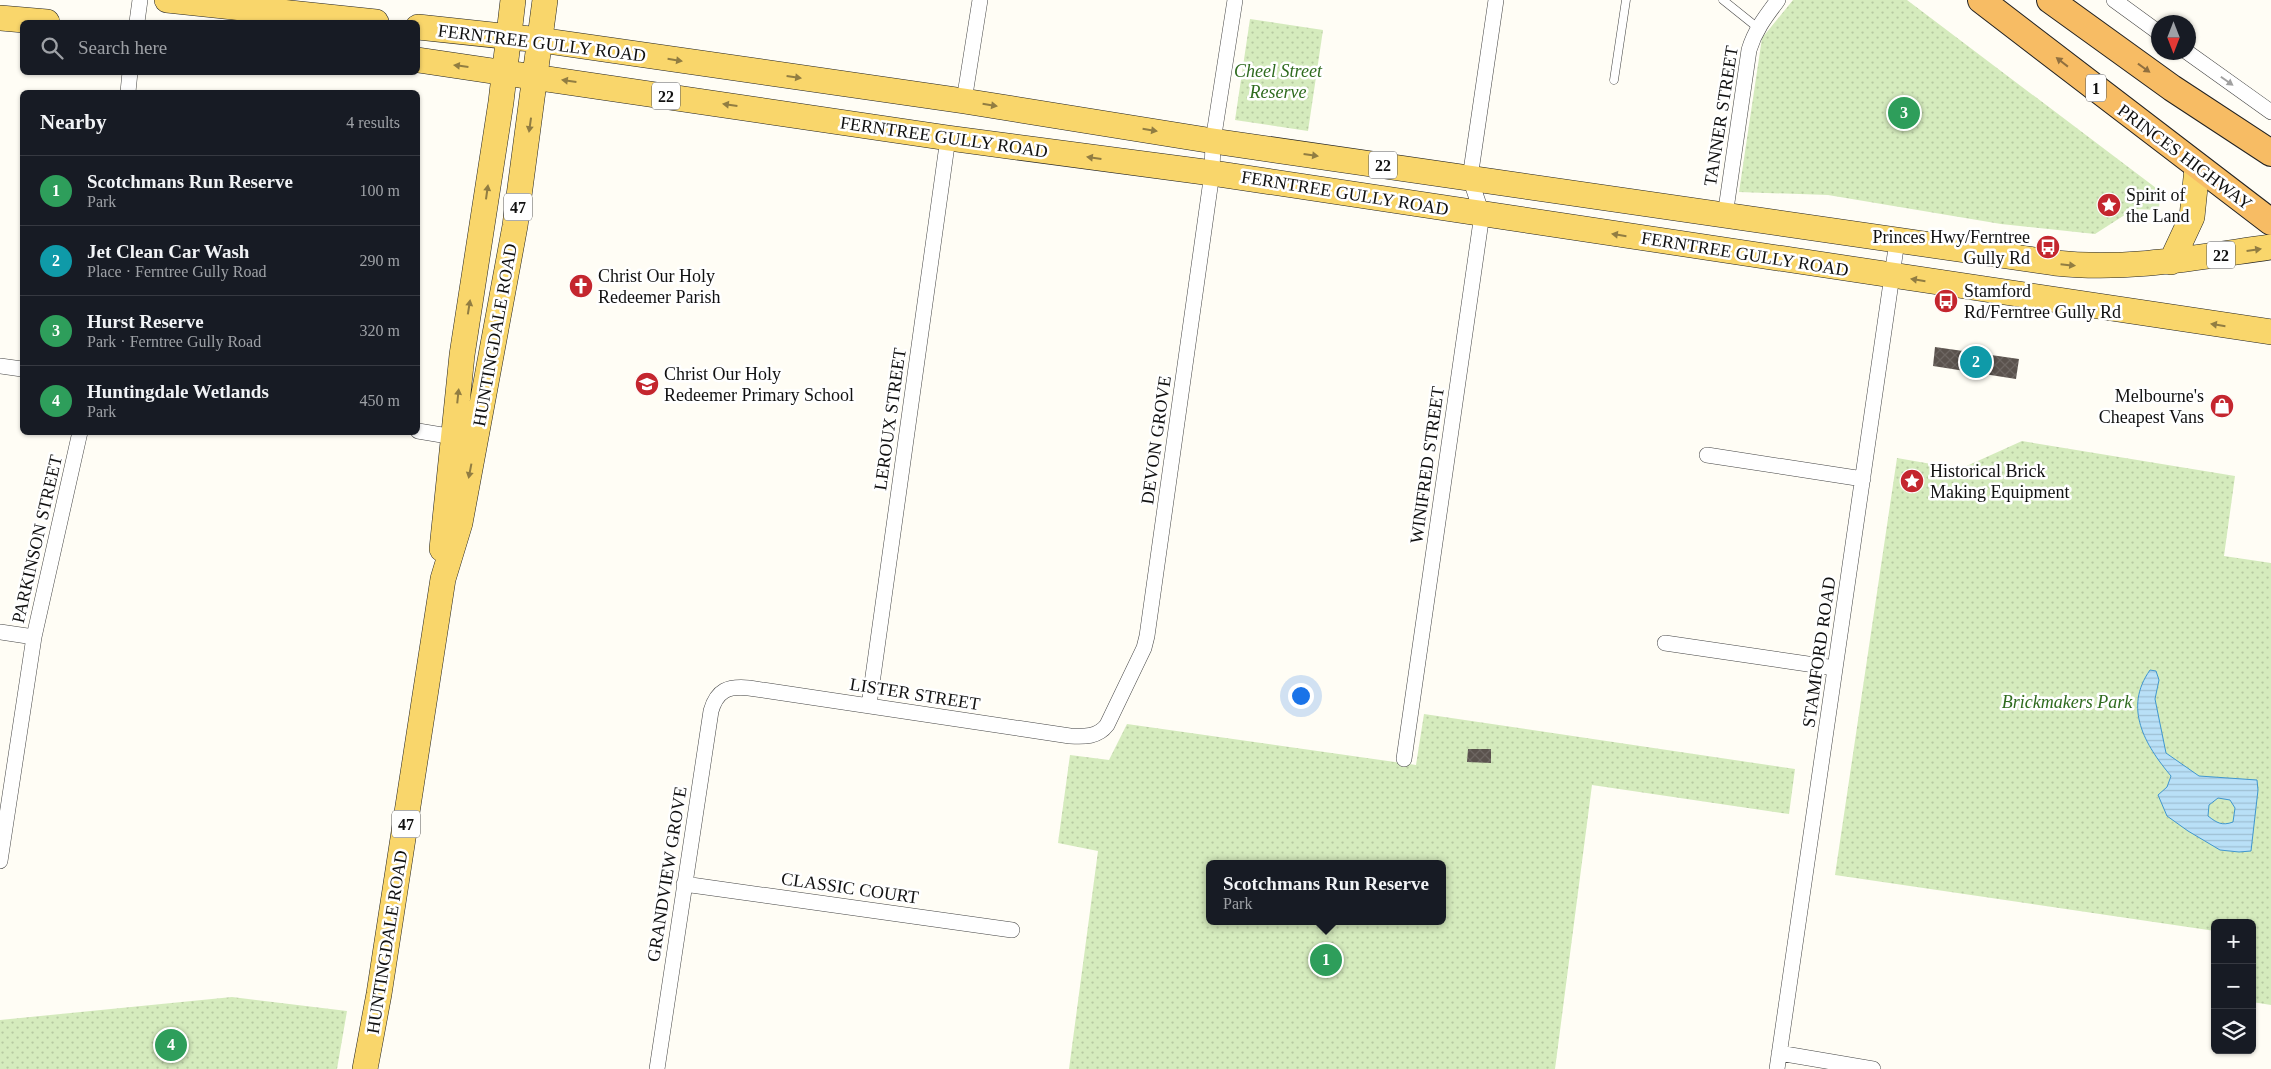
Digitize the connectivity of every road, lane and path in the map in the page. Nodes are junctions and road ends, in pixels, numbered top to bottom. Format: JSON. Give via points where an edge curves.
{"nodes":[{"id":1,"x":140,"y":0,"type":"edge"},
{"id":2,"x":167,"y":0,"type":"edge"},
{"id":3,"x":512,"y":0,"type":"edge"},
{"id":4,"x":545,"y":0,"type":"edge"},
{"id":5,"x":980,"y":0,"type":"edge"},
{"id":6,"x":1235,"y":0,"type":"edge"},
{"id":7,"x":1496,"y":0,"type":"edge"},
{"id":8,"x":1626,"y":0,"type":"edge"},
{"id":9,"x":1723,"y":0,"type":"edge"},
{"id":10,"x":1778,"y":0,"type":"edge"},
{"id":11,"x":1981,"y":0,"type":"edge"},
{"id":12,"x":2050,"y":0,"type":"edge"},
{"id":13,"x":2114,"y":0,"type":"edge"},
{"id":14,"x":0,"y":18,"type":"edge"},
{"id":15,"x":24,"y":20,"type":"edge"},
{"id":16,"x":137,"y":20,"type":"edge"},
{"id":17,"x":357,"y":20,"type":"edge"},
{"id":18,"x":420,"y":27,"type":"edge"},
{"id":19,"x":2151,"y":27,"type":"edge"},
{"id":20,"x":1758,"y":28,"type":"junction"},
{"id":21,"x":509,"y":36,"type":"junction"},
{"id":22,"x":540,"y":40,"type":"junction"},
{"id":23,"x":2196,"y":58,"type":"edge"},
{"id":24,"x":420,"y":60,"type":"edge"},
{"id":25,"x":505,"y":73,"type":"junction"},
{"id":26,"x":130,"y":75,"type":"edge"},
{"id":27,"x":536,"y":76,"type":"junction"},
{"id":28,"x":1614,"y":80,"type":"dead end"},
{"id":29,"x":128,"y":90,"type":"edge"},
{"id":30,"x":964,"y":101,"type":"junction"},
{"id":31,"x":2271,"y":112,"type":"edge"},
{"id":32,"x":948,"y":138,"type":"junction"},
{"id":33,"x":1213,"y":140,"type":"junction"},
{"id":34,"x":2271,"y":153,"type":"edge"},
{"id":35,"x":2197,"y":168,"type":"junction"},
{"id":36,"x":1212,"y":173,"type":"junction"},
{"id":37,"x":1470,"y":178,"type":"junction"},
{"id":38,"x":1482,"y":214,"type":"junction"},
{"id":39,"x":1725,"y":216,"type":"junction"},
{"id":40,"x":2271,"y":222,"type":"edge"},
{"id":41,"x":1897,"y":241,"type":"junction"},
{"id":42,"x":2271,"y":247,"type":"edge"},
{"id":43,"x":2171,"y":262,"type":"junction"},
{"id":44,"x":1892,"y":276,"type":"junction"},
{"id":45,"x":2271,"y":332,"type":"edge"},
{"id":46,"x":0,"y":366,"type":"edge"},
{"id":47,"x":20,"y":369,"type":"edge"},
{"id":48,"x":420,"y":431,"type":"edge"},
{"id":49,"x":79,"y":435,"type":"edge"},
{"id":50,"x":464,"y":438,"type":"junction"},
{"id":51,"x":1706,"y":455,"type":"dead end"},
{"id":52,"x":1863,"y":479,"type":"junction"},
{"id":53,"x":0,"y":632,"type":"edge"},
{"id":54,"x":34,"y":637,"type":"junction"},
{"id":55,"x":1666,"y":643,"type":"dead end"},
{"id":56,"x":1835,"y":668,"type":"junction"},
{"id":57,"x":725,"y":689,"type":"joint"},
{"id":58,"x":869,"y":705,"type":"junction"},
{"id":59,"x":1099,"y":733,"type":"joint"},
{"id":60,"x":1404,"y":758,"type":"dead end"},
{"id":61,"x":0,"y":861,"type":"edge"},
{"id":62,"x":684,"y":884,"type":"junction"},
{"id":63,"x":1012,"y":930,"type":"dead end"},
{"id":64,"x":1780,"y":1053,"type":"junction"},
{"id":65,"x":365,"y":1069,"type":"edge"},
{"id":66,"x":657,"y":1069,"type":"edge"},
{"id":67,"x":1777,"y":1069,"type":"edge"},
{"id":68,"x":1873,"y":1069,"type":"edge"}],
"edges":[{"from":1,"to":16,"type":"street"},
{"from":2,"to":17,"type":"main road"},
{"from":3,"to":21,"type":"main road","name":"HUNTINGDALE ROAD","number":"47"},
{"from":4,"to":22,"type":"main road","name":"HUNTINGDALE ROAD","number":"47"},
{"from":5,"to":30,"type":"street"},
{"from":6,"to":33,"type":"street","name":"DEVON GROVE"},
{"from":7,"to":37,"type":"street"},
{"from":8,"to":28,"type":"lane"},
{"from":9,"to":20,"type":"lane"},
{"from":10,"to":20,"type":"street","name":"TANNER STREET"},
{"from":35,"to":11,"type":"highway","name":"PRINCES HIGHWAY","number":"1","one_way":true},
{"from":12,"to":34,"type":"highway","one_way":true,"via":[[2172,88]]},
{"from":13,"to":19,"type":"street"},
{"from":14,"to":15,"type":"main road"},
{"from":18,"to":21,"type":"main road","name":"FERNTREE GULLY ROAD","number":"22"},
{"from":20,"to":39,"type":"street","name":"TANNER STREET","via":[[1749,50]]},
{"from":21,"to":22,"type":"main road","name":"FERNTREE GULLY ROAD","number":"22"},
{"from":21,"to":25,"type":"main road","name":"HUNTINGDALE ROAD","number":"47"},
{"from":22,"to":27,"type":"main road","name":"HUNTINGDALE ROAD","number":"47"},
{"from":22,"to":30,"type":"main road","name":"FERNTREE GULLY ROAD","number":"22","one_way":true},
{"from":23,"to":31,"type":"street","one_way":true},
{"from":25,"to":24,"type":"main road","name":"FERNTREE GULLY ROAD","number":"22","one_way":true},
{"from":25,"to":27,"type":"main road","name":"FERNTREE GULLY ROAD","number":"22"},
{"from":50,"to":25,"type":"main road","name":"HUNTINGDALE ROAD","number":"47","one_way":true,"via":[[462,355]]},
{"from":26,"to":29,"type":"street"},
{"from":32,"to":27,"type":"main road","name":"FERNTREE GULLY ROAD","number":"22","one_way":true},
{"from":27,"to":50,"type":"main road","name":"HUNTINGDALE ROAD","number":"47","one_way":true,"via":[[515,226]]},
{"from":30,"to":33,"type":"main road","name":"FERNTREE GULLY ROAD","number":"22","one_way":true},
{"from":36,"to":32,"type":"main road","name":"FERNTREE GULLY ROAD","number":"22","one_way":true},
{"from":32,"to":58,"type":"street","name":"LEROUX STREET"},
{"from":33,"to":36,"type":"street","name":"DEVON GROVE"},
{"from":33,"to":37,"type":"main road","name":"FERNTREE GULLY ROAD","number":"22","one_way":true},
{"from":35,"to":40,"type":"highway","name":"PRINCES HIGHWAY","number":"1"},
{"from":35,"to":43,"type":"main road","via":[[2192,217]]},
{"from":36,"to":38,"type":"main road","name":"FERNTREE GULLY ROAD","number":"22"},
{"from":36,"to":59,"type":"street","name":"DEVON GROVE","via":[[1147,636],[1107,725]]},
{"from":37,"to":38,"type":"street","name":"WINIFRED STREET"},
{"from":37,"to":39,"type":"main road","name":"FERNTREE GULLY ROAD","number":"22"},
{"from":44,"to":38,"type":"main road","name":"FERNTREE GULLY ROAD","number":"22","one_way":true},
{"from":38,"to":60,"type":"street","name":"WINIFRED STREET"},
{"from":39,"to":41,"type":"main road","name":"FERNTREE GULLY ROAD","number":"22"},
{"from":41,"to":43,"type":"main road","name":"FERNTREE GULLY ROAD","number":"22","one_way":true,"via":[[2079,266]]},
{"from":41,"to":44,"type":"street","name":"STAMFORD ROAD"},
{"from":43,"to":42,"type":"main road","name":"FERNTREE GULLY ROAD","number":"22","one_way":true},
{"from":45,"to":44,"type":"main road","name":"FERNTREE GULLY ROAD","number":"22","one_way":true},
{"from":44,"to":52,"type":"street","name":"STAMFORD ROAD"},
{"from":46,"to":47,"type":"street"},
{"from":48,"to":50,"type":"street"},
{"from":49,"to":54,"type":"street","name":"PARKINSON STREET"},
{"from":50,"to":65,"type":"main road","name":"HUNTINGDALE ROAD","number":"47","via":[[442,538],[443,579]]},
{"from":51,"to":52,"type":"street"},
{"from":52,"to":56,"type":"street","name":"STAMFORD ROAD"},
{"from":53,"to":54,"type":"street"},
{"from":54,"to":61,"type":"street","name":"PARKINSON STREET"},
{"from":55,"to":56,"type":"street"},
{"from":56,"to":64,"type":"street","name":"STAMFORD ROAD"},
{"from":57,"to":58,"type":"street","name":"LISTER STREET","via":[[749,688]]},
{"from":57,"to":62,"type":"street","name":"GRANDVIEW GROVE","via":[[713,702],[711,711]]},
{"from":58,"to":59,"type":"street","name":"LISTER STREET","via":[[1070,736]]},
{"from":62,"to":63,"type":"street","name":"CLASSIC COURT"},
{"from":62,"to":66,"type":"street","name":"GRANDVIEW GROVE"},
{"from":64,"to":67,"type":"street","name":"STAMFORD ROAD"},
{"from":64,"to":68,"type":"street"}]}
